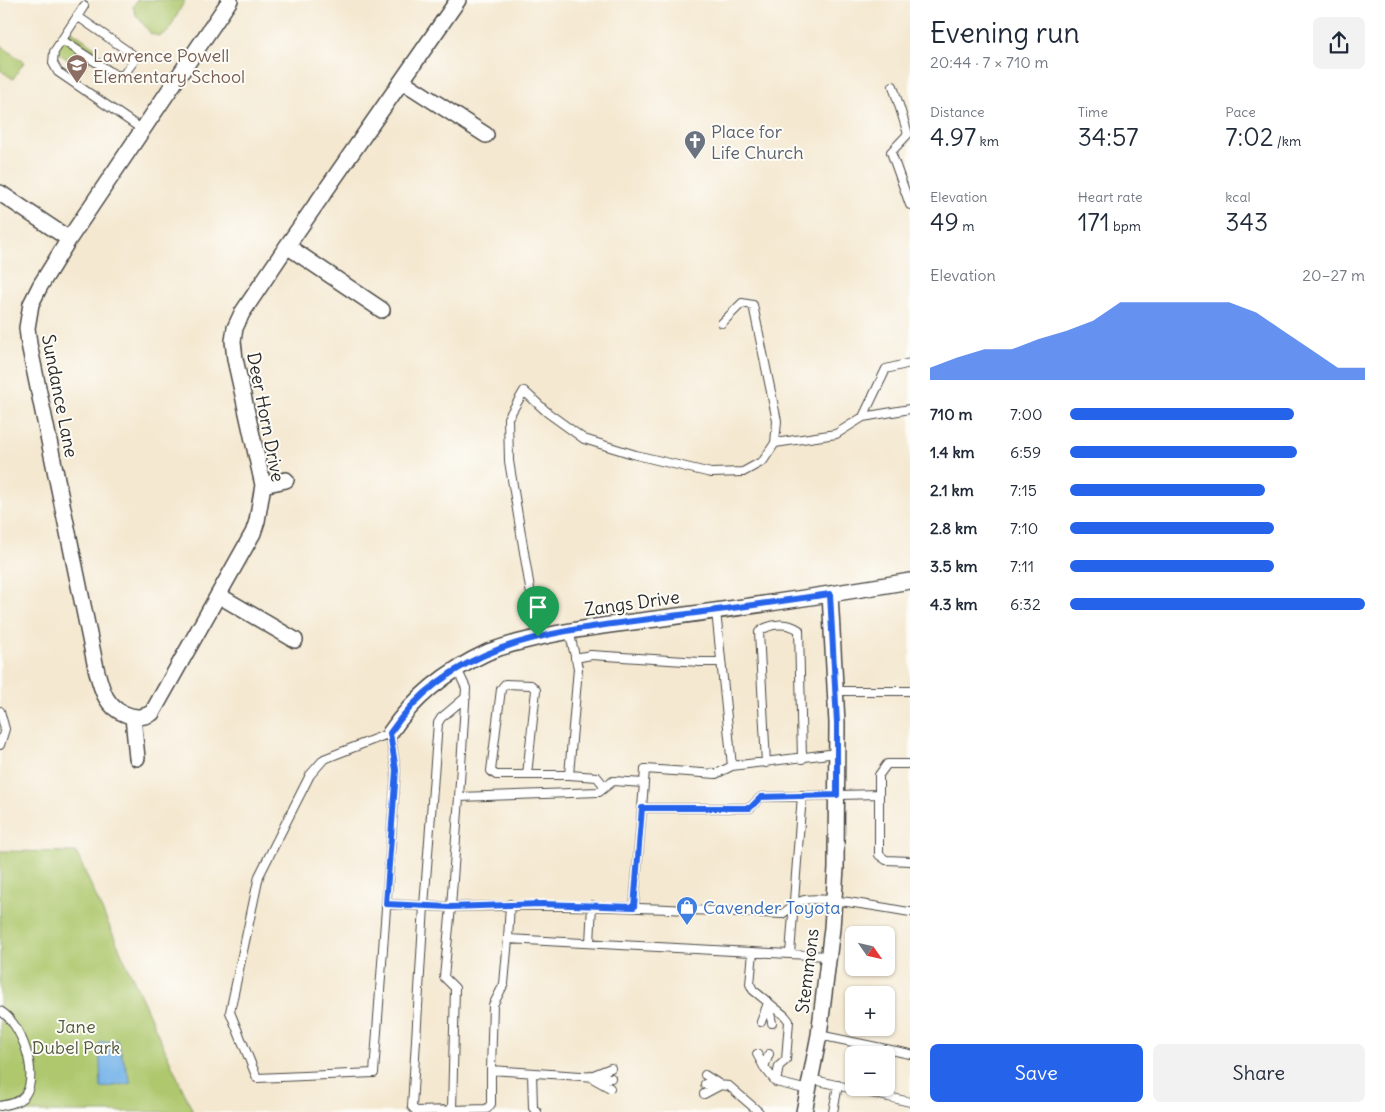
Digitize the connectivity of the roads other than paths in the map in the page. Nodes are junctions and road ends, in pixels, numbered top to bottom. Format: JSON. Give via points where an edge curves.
{"nodes":[{"id":1,"x":458,"y":0,"type":"edge"},
{"id":2,"x":225,"y":4,"type":"edge"},
{"id":3,"x":84,"y":6,"type":"dead end"},
{"id":4,"x":77,"y":16,"type":"junction"},
{"id":5,"x":62,"y":40,"type":"junction"},
{"id":6,"x":402,"y":81,"type":"junction"},
{"id":7,"x":893,"y":86,"type":"dead end"},
{"id":8,"x":143,"y":130,"type":"junction"},
{"id":9,"x":486,"y":135,"type":"dead end"},
{"id":10,"x":0,"y":193,"type":"edge"},
{"id":11,"x":910,"y":205,"type":"edge"},
{"id":12,"x":69,"y":239,"type":"junction"},
{"id":13,"x":287,"y":246,"type":"junction"},
{"id":14,"x":382,"y":310,"type":"dead end"},
{"id":15,"x":722,"y":323,"type":"dead end"},
{"id":16,"x":910,"y":363,"type":"edge"},
{"id":17,"x":910,"y":409,"type":"edge"},
{"id":18,"x":863,"y":417,"type":"junction"},
{"id":19,"x":776,"y":443,"type":"junction"},
{"id":20,"x":286,"y":480,"type":"dead end"},
{"id":21,"x":263,"y":486,"type":"junction"},
{"id":22,"x":910,"y":581,"type":"edge"},
{"id":23,"x":830,"y":594,"type":"junction"},
{"id":24,"x":218,"y":595,"type":"junction"},
{"id":25,"x":716,"y":611,"type":"junction"},
{"id":26,"x":569,"y":631,"type":"junction"},
{"id":27,"x":538,"y":637,"type":"junction"},
{"id":28,"x":296,"y":640,"type":"dead end"},
{"id":29,"x":575,"y":658,"type":"junction"},
{"id":30,"x":721,"y":662,"type":"junction"},
{"id":31,"x":457,"y":669,"type":"junction"},
{"id":32,"x":835,"y":691,"type":"junction"},
{"id":33,"x":910,"y":691,"type":"edge"},
{"id":34,"x":466,"y":697,"type":"junction"},
{"id":35,"x":0,"y":711,"type":"edge"},
{"id":36,"x":133,"y":717,"type":"junction"},
{"id":37,"x":390,"y":733,"type":"junction"},
{"id":38,"x":0,"y":744,"type":"edge"},
{"id":39,"x":837,"y":753,"type":"junction"},
{"id":40,"x":137,"y":758,"type":"dead end"},
{"id":41,"x":802,"y":759,"type":"junction"},
{"id":42,"x":766,"y":763,"type":"junction"},
{"id":43,"x":910,"y":764,"type":"edge"},
{"id":44,"x":732,"y":766,"type":"junction"},
{"id":45,"x":527,"y":774,"type":"junction"},
{"id":46,"x":569,"y":775,"type":"junction"},
{"id":47,"x":644,"y":783,"type":"junction"},
{"id":48,"x":605,"y":787,"type":"junction"},
{"id":49,"x":880,"y":794,"type":"junction"},
{"id":50,"x":802,"y":795,"type":"junction"},
{"id":51,"x":837,"y":795,"type":"junction"},
{"id":52,"x":459,"y":797,"type":"junction"},
{"id":53,"x":642,"y":808,"type":"junction"},
{"id":54,"x":910,"y":861,"type":"edge"},
{"id":55,"x":834,"y":901,"type":"junction"},
{"id":56,"x":386,"y":904,"type":"junction"},
{"id":57,"x":510,"y":904,"type":"junction"},
{"id":58,"x":592,"y":905,"type":"junction"},
{"id":59,"x":424,"y":906,"type":"junction"},
{"id":60,"x":794,"y":906,"type":"junction"},
{"id":61,"x":450,"y":907,"type":"junction"},
{"id":62,"x":634,"y":907,"type":"junction"},
{"id":63,"x":910,"y":912,"type":"edge"},
{"id":64,"x":508,"y":938,"type":"junction"},
{"id":65,"x":590,"y":943,"type":"junction"},
{"id":66,"x":754,"y":952,"type":"junction"},
{"id":67,"x":790,"y":954,"type":"junction"},
{"id":68,"x":828,"y":956,"type":"junction"},
{"id":69,"x":768,"y":1003,"type":"junction"},
{"id":70,"x":0,"y":1011,"type":"edge"},
{"id":71,"x":760,"y":1022,"type":"dead end"},
{"id":72,"x":772,"y":1023,"type":"dead end"},
{"id":73,"x":818,"y":1035,"type":"junction"},
{"id":74,"x":758,"y":1054,"type":"dead end"},
{"id":75,"x":769,"y":1054,"type":"dead end"},
{"id":76,"x":910,"y":1054,"type":"edge"},
{"id":77,"x":764,"y":1067,"type":"junction"},
{"id":78,"x":611,"y":1068,"type":"dead end"},
{"id":79,"x":492,"y":1070,"type":"junction"},
{"id":80,"x":532,"y":1073,"type":"junction"},
{"id":81,"x":705,"y":1075,"type":"dead end"},
{"id":82,"x":589,"y":1077,"type":"junction"},
{"id":83,"x":611,"y":1078,"type":"dead end"},
{"id":84,"x":776,"y":1082,"type":"junction"},
{"id":85,"x":705,"y":1084,"type":"dead end"},
{"id":86,"x":721,"y":1085,"type":"junction"},
{"id":87,"x":809,"y":1085,"type":"junction"},
{"id":88,"x":838,"y":1085,"type":"junction"},
{"id":89,"x":610,"y":1088,"type":"dead end"},
{"id":90,"x":704,"y":1094,"type":"dead end"},
{"id":91,"x":910,"y":1102,"type":"edge"},
{"id":92,"x":0,"y":1106,"type":"edge"},
{"id":93,"x":452,"y":1110,"type":"junction"},
{"id":94,"x":537,"y":1112,"type":"edge"},
{"id":95,"x":759,"y":1112,"type":"edge"},
{"id":96,"x":804,"y":1112,"type":"edge"},
{"id":97,"x":833,"y":1112,"type":"edge"}],
"edges":[{"from":1,"to":6,"type":"street","name":"Deer Horn Drive"},
{"from":2,"to":8,"type":"street","name":"Sundance Lane"},
{"from":3,"to":4,"type":"lane"},
{"from":4,"to":5,"type":"lane"},
{"from":4,"to":5,"type":"lane","via":[[132,54],[134,61],[124,74],[117,76]]},
{"from":5,"to":8,"type":"lane","via":[[54,52],[53,63],[58,72]]},
{"from":6,"to":9,"type":"street"},
{"from":6,"to":13,"type":"street","name":"Deer Horn Drive"},
{"from":7,"to":11,"type":"lane","via":[[908,134],[891,152]]},
{"from":8,"to":12,"type":"street","name":"Sundance Lane"},
{"from":10,"to":12,"type":"street"},
{"from":12,"to":36,"type":"street","name":"Sundance Lane","via":[[31,304],[27,328],[29,344],[96,668],[112,707]]},
{"from":13,"to":14,"type":"street"},
{"from":13,"to":21,"type":"street","name":"Deer Horn Drive","via":[[242,313],[233,341],[234,359]]},
{"from":15,"to":19,"type":"lane","via":[[742,303],[753,305],[777,421]]},
{"from":16,"to":18,"type":"lane","via":[[886,369]]},
{"from":17,"to":18,"type":"lane"},
{"from":18,"to":19,"type":"lane","via":[[836,434]]},
{"from":19,"to":27,"type":"lane","via":[[763,461],[743,472],[711,473],[584,439],[524,391],[508,418],[509,461]]},
{"from":20,"to":21,"type":"street"},
{"from":21,"to":24,"type":"street","name":"Deer Horn Drive","via":[[253,533]]},
{"from":22,"to":23,"type":"street","name":"Zangs Drive"},
{"from":23,"to":25,"type":"street","name":"Zangs Drive"},
{"from":23,"to":32,"type":"street","name":"Stemmons"},
{"from":24,"to":28,"type":"street"},
{"from":24,"to":36,"type":"street","name":"Deer Horn Drive","via":[[152,713]]},
{"from":25,"to":26,"type":"street","name":"Zangs Drive"},
{"from":25,"to":30,"type":"lane"},
{"from":26,"to":27,"type":"street","name":"Zangs Drive"},
{"from":26,"to":29,"type":"lane"},
{"from":27,"to":31,"type":"street","name":"Zangs Drive","via":[[490,652]]},
{"from":29,"to":30,"type":"lane","via":[[591,655]]},
{"from":29,"to":46,"type":"lane","via":[[578,668]]},
{"from":30,"to":44,"type":"lane"},
{"from":31,"to":34,"type":"lane","via":[[466,688]]},
{"from":31,"to":37,"type":"street","name":"Zangs Drive","via":[[404,713]]},
{"from":32,"to":33,"type":"lane"},
{"from":32,"to":39,"type":"street","name":"Stemmons"},
{"from":34,"to":52,"type":"lane"},
{"from":34,"to":59,"type":"lane","via":[[438,723]]},
{"from":35,"to":38,"type":"lane","via":[[5,729]]},
{"from":36,"to":40,"type":"street"},
{"from":37,"to":56,"type":"lane","via":[[396,770]]},
{"from":37,"to":56,"type":"lane","via":[[324,759],[310,775],[260,876],[230,1012],[257,1078],[374,1073]]},
{"from":39,"to":41,"type":"lane"},
{"from":39,"to":51,"type":"street","name":"Stemmons"},
{"from":41,"to":42,"type":"lane"},
{"from":41,"to":42,"type":"lane","via":[[799,630],[791,625],[767,626],[759,632]]},
{"from":42,"to":44,"type":"lane"},
{"from":43,"to":49,"type":"lane","via":[[887,764],[879,775]]},
{"from":44,"to":47,"type":"lane","via":[[716,774],[645,769]]},
{"from":45,"to":45,"type":"lane","via":[[496,775],[491,771],[501,689],[505,684],[531,686],[536,690]]},
{"from":45,"to":46,"type":"lane"},
{"from":46,"to":48,"type":"lane","via":[[597,777]]},
{"from":47,"to":48,"type":"lane","via":[[613,781]]},
{"from":47,"to":53,"type":"lane"},
{"from":48,"to":52,"type":"lane","via":[[599,792]]},
{"from":49,"to":51,"type":"lane"},
{"from":49,"to":54,"type":"lane","via":[[880,855],[886,860]]},
{"from":50,"to":51,"type":"lane"},
{"from":50,"to":53,"type":"lane","via":[[761,797],[750,808]]},
{"from":50,"to":60,"type":"lane"},
{"from":51,"to":55,"type":"street","name":"Stemmons"},
{"from":52,"to":61,"type":"lane"},
{"from":53,"to":62,"type":"lane"},
{"from":55,"to":60,"type":"lane","via":[[803,900]]},
{"from":55,"to":63,"type":"lane"},
{"from":55,"to":68,"type":"street","name":"Stemmons"},
{"from":56,"to":59,"type":"lane"},
{"from":57,"to":58,"type":"lane"},
{"from":57,"to":61,"type":"lane"},
{"from":57,"to":64,"type":"lane"},
{"from":58,"to":62,"type":"lane"},
{"from":58,"to":65,"type":"lane"},
{"from":59,"to":61,"type":"lane"},
{"from":59,"to":93,"type":"lane","via":[[412,1107],[416,1111]]},
{"from":60,"to":62,"type":"lane","via":[[782,914]]},
{"from":60,"to":67,"type":"lane"},
{"from":61,"to":93,"type":"lane","via":[[444,977],[455,988]]},
{"from":64,"to":65,"type":"lane"},
{"from":64,"to":79,"type":"lane","via":[[504,984],[493,1005]]},
{"from":65,"to":66,"type":"lane"},
{"from":66,"to":67,"type":"lane"},
{"from":66,"to":69,"type":"lane","via":[[750,984]]},
{"from":67,"to":68,"type":"lane"},
{"from":68,"to":73,"type":"street","name":"Stemmons"},
{"from":69,"to":71,"type":"lane"},
{"from":69,"to":72,"type":"lane"},
{"from":69,"to":84,"type":"lane","via":[[788,1021],[786,1060],[779,1066]]},
{"from":70,"to":92,"type":"lane","via":[[15,1025],[25,1044],[30,1070],[25,1095],[18,1101]]},
{"from":73,"to":76,"type":"lane"},
{"from":73,"to":87,"type":"street","name":"Stemmons"},
{"from":74,"to":77,"type":"lane"},
{"from":75,"to":77,"type":"lane"},
{"from":77,"to":84,"type":"lane"},
{"from":78,"to":82,"type":"lane"},
{"from":79,"to":80,"type":"lane"},
{"from":79,"to":93,"type":"lane","via":[[492,1104],[487,1109]]},
{"from":80,"to":82,"type":"lane"},
{"from":80,"to":94,"type":"lane","via":[[533,1108]]},
{"from":81,"to":86,"type":"lane"},
{"from":82,"to":83,"type":"lane"},
{"from":82,"to":89,"type":"lane"},
{"from":84,"to":87,"type":"lane"},
{"from":85,"to":86,"type":"lane"},
{"from":86,"to":90,"type":"lane"},
{"from":86,"to":95,"type":"lane","via":[[729,1086]]},
{"from":87,"to":88,"type":"lane"},
{"from":87,"to":96,"type":"street","name":"Stemmons"},
{"from":88,"to":91,"type":"lane"},
{"from":88,"to":97,"type":"lane"}]}
